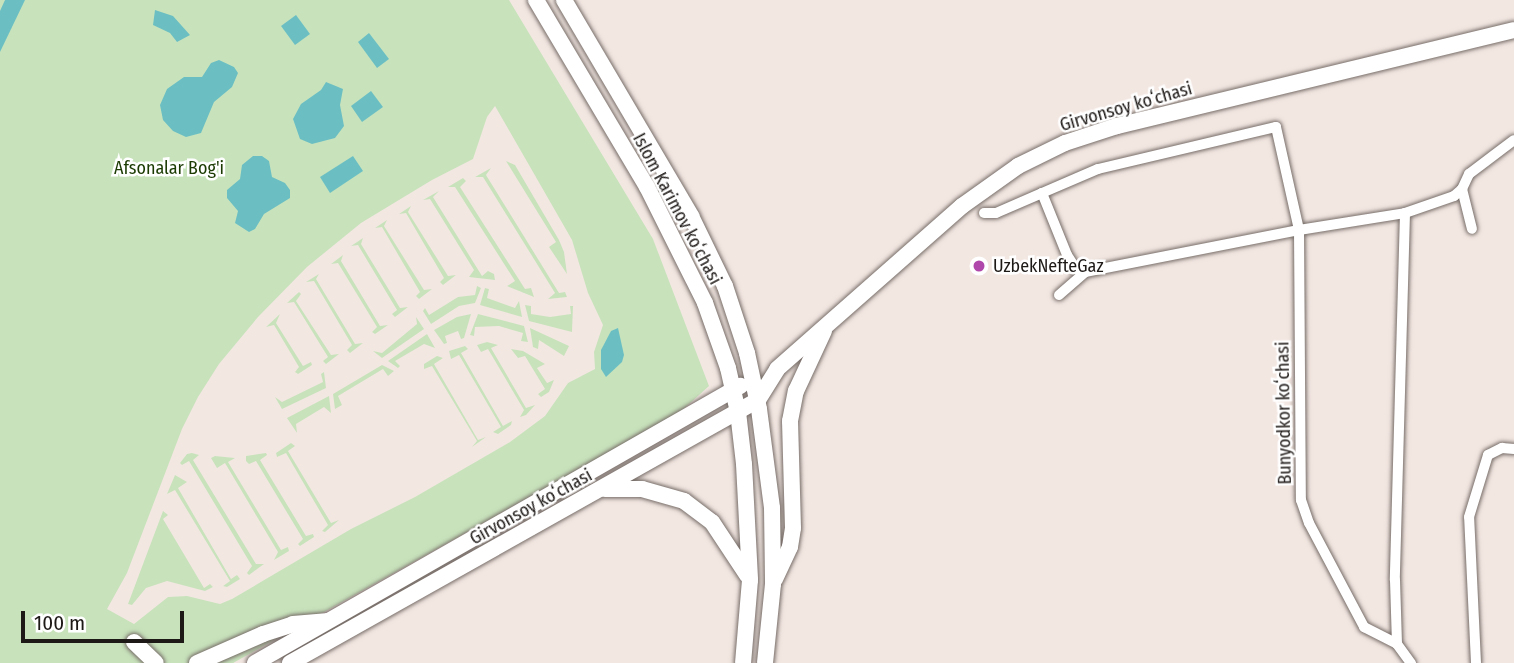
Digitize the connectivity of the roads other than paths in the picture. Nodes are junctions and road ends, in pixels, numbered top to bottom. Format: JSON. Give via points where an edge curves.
{"nodes":[{"id":1,"x":536,"y":0,"type":"edge"},
{"id":2,"x":564,"y":0,"type":"edge"},
{"id":3,"x":1514,"y":30,"type":"edge"},
{"id":4,"x":1514,"y":140,"type":"edge"},
{"id":5,"x":1462,"y":189,"type":"junction"},
{"id":6,"x":1042,"y":193,"type":"junction"},
{"id":7,"x":984,"y":213,"type":"dead end"},
{"id":8,"x":1405,"y":213,"type":"junction"},
{"id":9,"x":1472,"y":229,"type":"dead end"},
{"id":10,"x":1299,"y":230,"type":"junction"},
{"id":11,"x":1085,"y":272,"type":"junction"},
{"id":12,"x":1059,"y":295,"type":"dead end"},
{"id":13,"x":828,"y":324,"type":"junction"},
{"id":14,"x":777,"y":369,"type":"junction"},
{"id":15,"x":752,"y":378,"type":"junction"},
{"id":16,"x":733,"y":391,"type":"junction"},
{"id":17,"x":758,"y":400,"type":"junction"},
{"id":18,"x":738,"y":412,"type":"junction"},
{"id":19,"x":1514,"y":449,"type":"edge"},
{"id":20,"x":603,"y":489,"type":"junction"},
{"id":21,"x":750,"y":580,"type":"junction"},
{"id":22,"x":773,"y":584,"type":"junction"},
{"id":23,"x":332,"y":621,"type":"junction"},
{"id":24,"x":134,"y":642,"type":"dead end"},
{"id":25,"x":1397,"y":644,"type":"junction"},
{"id":26,"x":156,"y":663,"type":"edge"},
{"id":27,"x":197,"y":663,"type":"edge"},
{"id":28,"x":255,"y":663,"type":"edge"},
{"id":29,"x":290,"y":663,"type":"edge"},
{"id":30,"x":743,"y":663,"type":"edge"},
{"id":31,"x":765,"y":663,"type":"edge"},
{"id":32,"x":1411,"y":663,"type":"edge"},
{"id":33,"x":1476,"y":663,"type":"edge"}],
"edges":[{"from":1,"to":16,"type":"main road","name":"Islom Karimov koʻchasi","via":[[647,187],[687,264]]},
{"from":2,"to":15,"type":"main road","name":"Islom Karimov koʻchasi","via":[[691,216],[725,286]]},
{"from":3,"to":13,"type":"main road","name":"Girvonsoy koʻchasi","via":[[1222,99],[1065,143],[995,181]]},
{"from":4,"to":5,"type":"street","via":[[1469,174]]},
{"from":5,"to":8,"type":"street"},
{"from":5,"to":9,"type":"street"},
{"from":6,"to":7,"type":"street","name":"Bunyodkor koʻchasi","via":[[996,213]]},
{"from":6,"to":10,"type":"street","name":"Bunyodkor koʻchasi","via":[[1098,169],[1276,127]]},
{"from":6,"to":11,"type":"street","via":[[1067,255],[1076,269]]},
{"from":8,"to":10,"type":"street"},
{"from":8,"to":25,"type":"street"},
{"from":10,"to":11,"type":"street"},
{"from":10,"to":25,"type":"street","name":"Bunyodkor koʻchasi","via":[[1301,500],[1364,627]]},
{"from":11,"to":12,"type":"street"},
{"from":13,"to":14,"type":"main road","name":"Girvonsoy koʻchasi"},
{"from":13,"to":22,"type":"main road","via":[[796,391],[790,421],[793,528],[790,547]]},
{"from":14,"to":15,"type":"main road","name":"Girvonsoy koʻchasi"},
{"from":14,"to":17,"type":"main road","name":"Girvonsoy koʻchasi"},
{"from":15,"to":16,"type":"main road","name":"Girvonsoy koʻchasi"},
{"from":15,"to":17,"type":"main road","name":"Islom Karimov koʻchasi"},
{"from":16,"to":18,"type":"main road","name":"Islom Karimov koʻchasi"},
{"from":16,"to":23,"type":"main road","name":"Girvonsoy koʻchasi"},
{"from":17,"to":18,"type":"main road","name":"Girvonsoy koʻchasi"},
{"from":17,"to":22,"type":"main road","name":"Islom Karimov koʻchasi","via":[[772,508]]},
{"from":18,"to":20,"type":"main road","name":"Girvonsoy koʻchasi"},
{"from":18,"to":21,"type":"main road","name":"Islom Karimov koʻchasi"},
{"from":19,"to":33,"type":"street","via":[[1502,448],[1488,455],[1469,516]]},
{"from":20,"to":21,"type":"main road","via":[[654,491],[694,506],[719,531]]},
{"from":20,"to":29,"type":"main road","name":"Girvonsoy koʻchasi"},
{"from":21,"to":30,"type":"main road","name":"Islom Karimov koʻchasi"},
{"from":22,"to":31,"type":"main road","name":"Islom Karimov koʻchasi"},
{"from":23,"to":27,"type":"main road","via":[[293,624]]},
{"from":23,"to":28,"type":"main road","name":"Girvonsoy koʻchasi"},
{"from":24,"to":26,"type":"main road"},
{"from":25,"to":32,"type":"street","name":"Bunyodkor koʻchasi"}]}
